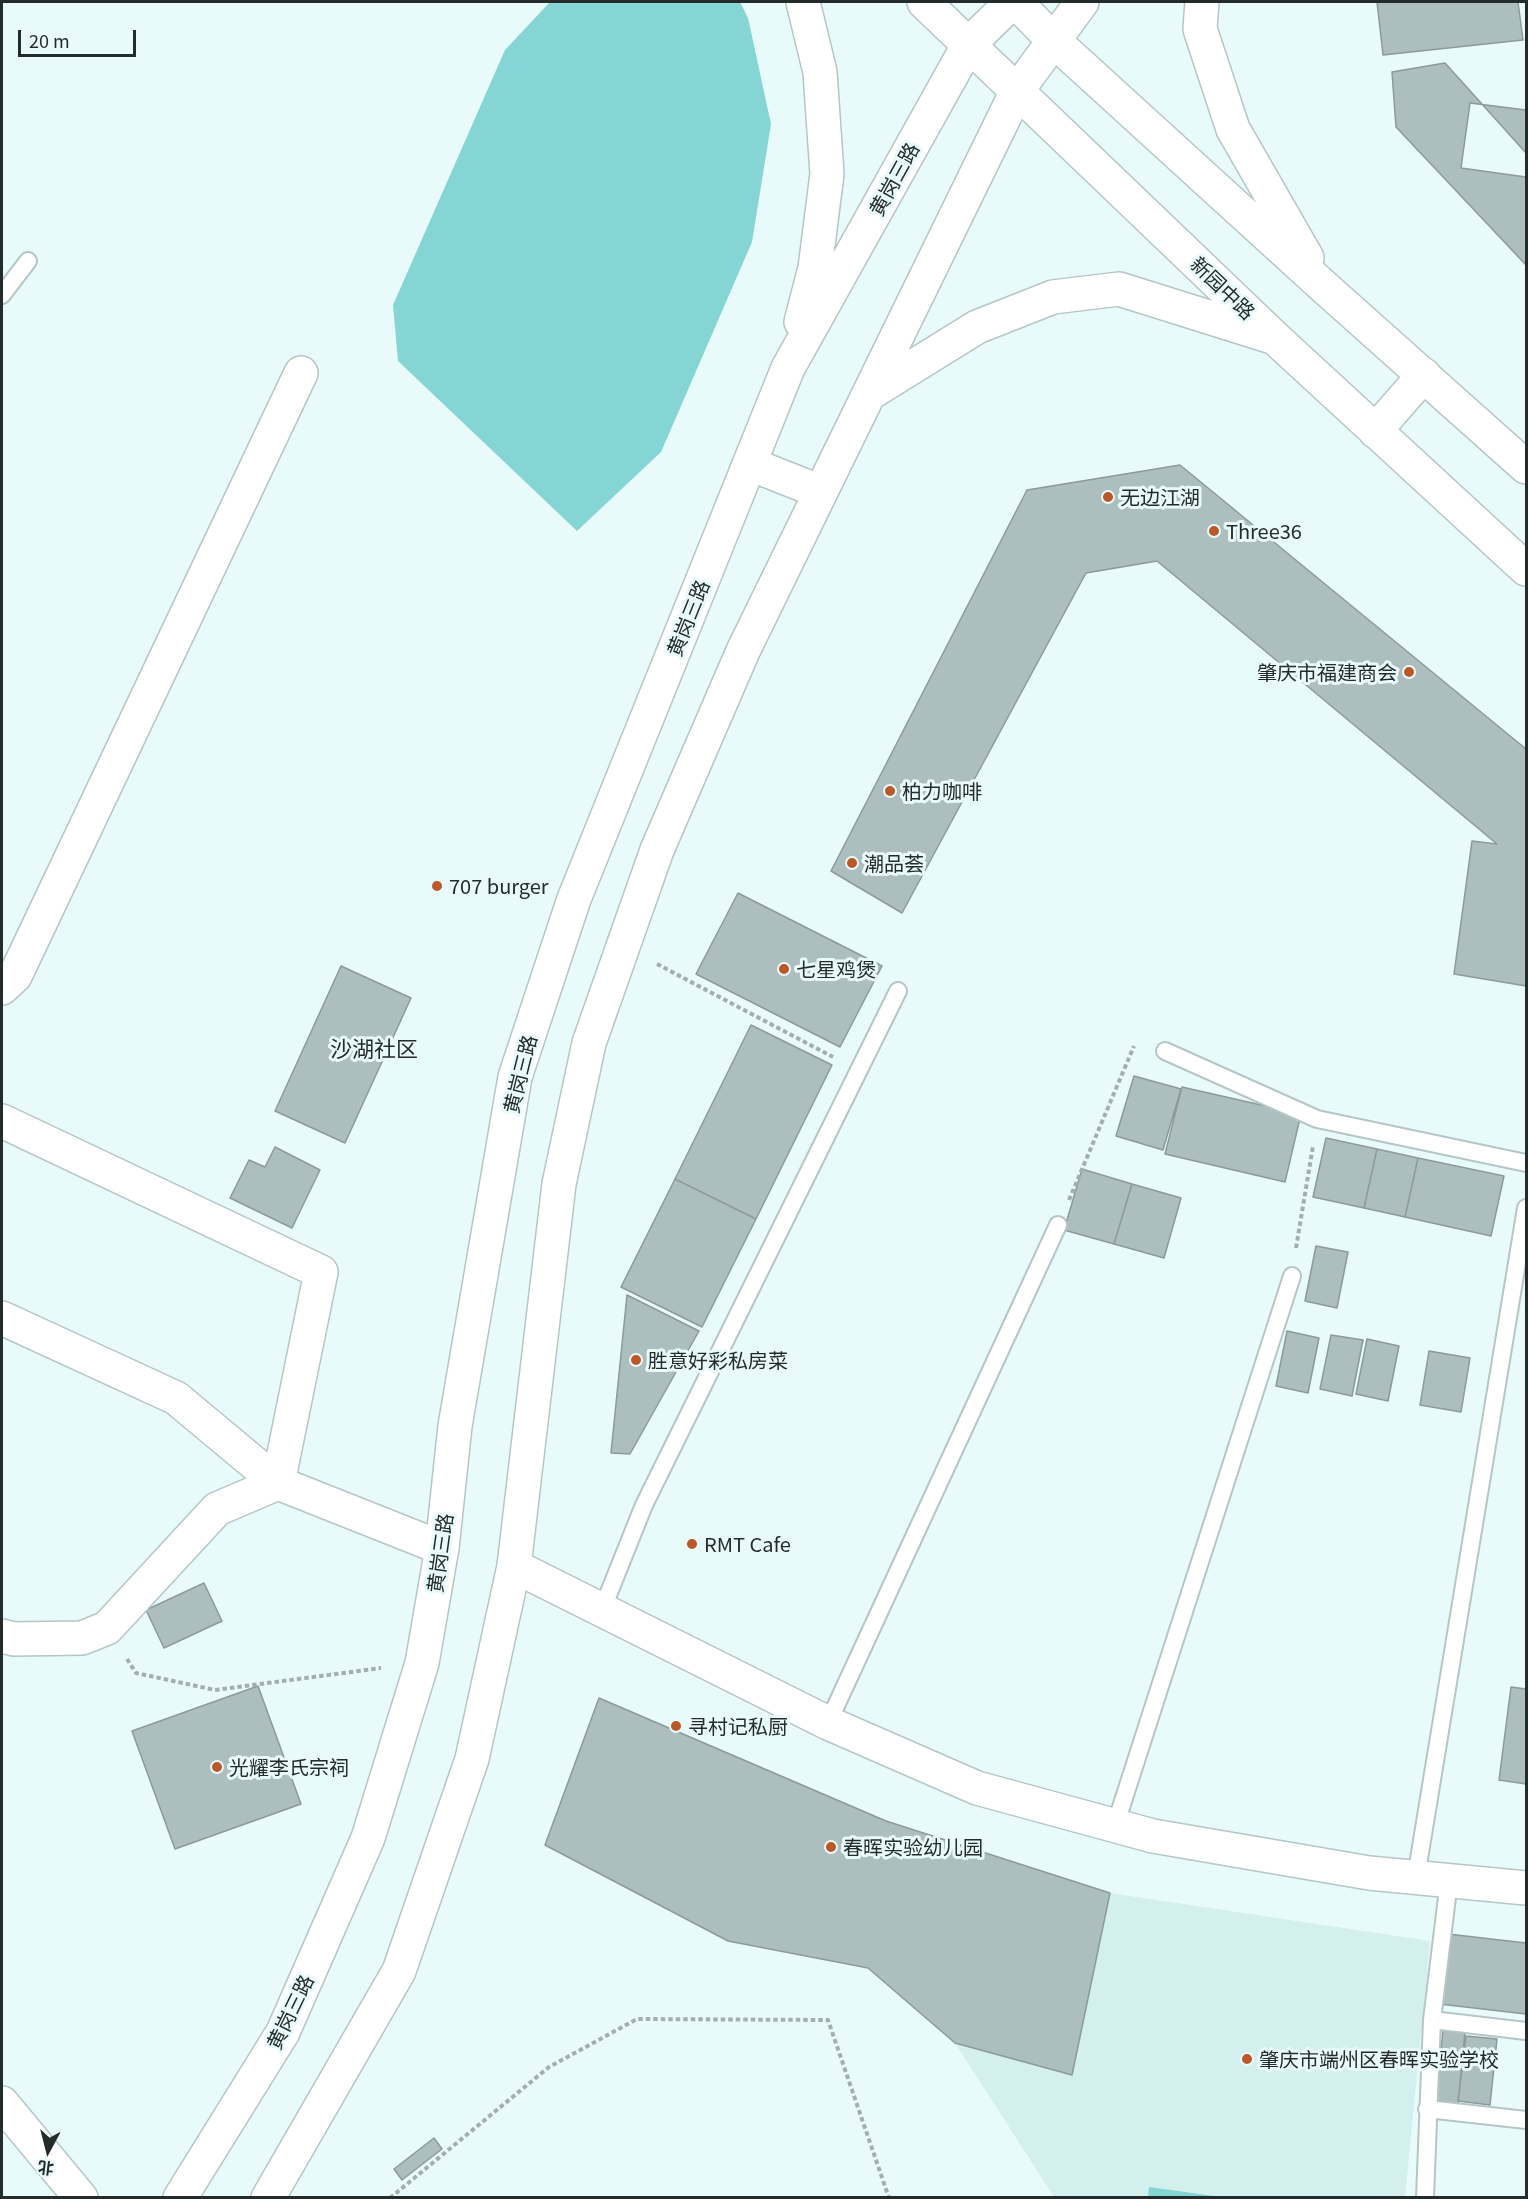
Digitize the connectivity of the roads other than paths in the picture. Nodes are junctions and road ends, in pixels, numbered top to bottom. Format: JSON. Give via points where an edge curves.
{"nodes":[{"id":1,"x":803,"y":2,"type":"edge"},
{"id":2,"x":924,"y":2,"type":"edge"},
{"id":3,"x":1014,"y":2,"type":"edge"},
{"id":4,"x":1082,"y":2,"type":"edge"},
{"id":5,"x":1202,"y":2,"type":"edge"},
{"id":6,"x":1053,"y":40,"type":"junction"},
{"id":7,"x":969,"y":44,"type":"junction"},
{"id":8,"x":1017,"y":91,"type":"junction"},
{"id":9,"x":28,"y":261,"type":"dead end"},
{"id":10,"x":1323,"y":286,"type":"junction"},
{"id":11,"x":2,"y":295,"type":"edge"},
{"id":12,"x":1275,"y":338,"type":"junction"},
{"id":13,"x":788,"y":368,"type":"junction"},
{"id":14,"x":302,"y":373,"type":"dead end"},
{"id":15,"x":1424,"y":375,"type":"junction"},
{"id":16,"x":868,"y":394,"type":"junction"},
{"id":17,"x":1375,"y":431,"type":"junction"},
{"id":18,"x":750,"y":464,"type":"junction"},
{"id":19,"x":1527,"y":467,"type":"edge"},
{"id":20,"x":820,"y":492,"type":"junction"},
{"id":21,"x":1527,"y":569,"type":"edge"},
{"id":22,"x":2,"y":988,"type":"edge"},
{"id":23,"x":898,"y":991,"type":"dead end"},
{"id":24,"x":1165,"y":1051,"type":"dead end"},
{"id":25,"x":2,"y":1121,"type":"edge"},
{"id":26,"x":1527,"y":1163,"type":"edge"},
{"id":27,"x":1527,"y":1208,"type":"edge"},
{"id":28,"x":1058,"y":1225,"type":"road end"},
{"id":29,"x":1292,"y":1276,"type":"road end"},
{"id":30,"x":2,"y":1318,"type":"edge"},
{"id":31,"x":278,"y":1483,"type":"junction"},
{"id":32,"x":442,"y":1548,"type":"junction"},
{"id":33,"x":514,"y":1566,"type":"junction"},
{"id":34,"x":602,"y":1610,"type":"junction"},
{"id":35,"x":2,"y":1636,"type":"edge"},
{"id":36,"x":828,"y":1723,"type":"junction"},
{"id":37,"x":1115,"y":1826,"type":"junction"},
{"id":38,"x":1416,"y":1877,"type":"junction"},
{"id":39,"x":1449,"y":1881,"type":"junction"},
{"id":40,"x":1527,"y":1888,"type":"edge"},
{"id":41,"x":1432,"y":2020,"type":"junction"},
{"id":42,"x":1527,"y":2031,"type":"edge"},
{"id":43,"x":2,"y":2103,"type":"edge"},
{"id":44,"x":1427,"y":2109,"type":"junction"},
{"id":45,"x":1527,"y":2120,"type":"edge"},
{"id":46,"x":81,"y":2198,"type":"edge"},
{"id":47,"x":180,"y":2198,"type":"edge"},
{"id":48,"x":268,"y":2198,"type":"edge"},
{"id":49,"x":1425,"y":2198,"type":"edge"}],
"edges":[{"from":1,"to":13,"type":"main road","via":[[820,72],[827,174],[815,268]]},
{"from":2,"to":7,"type":"main road","name":"新园中路"},
{"from":3,"to":6,"type":"main road"},
{"from":3,"to":7,"type":"main road","name":"黄岗三路"},
{"from":4,"to":6,"type":"main road"},
{"from":5,"to":10,"type":"main road","via":[[1200,29],[1233,129]]},
{"from":6,"to":8,"type":"main road"},
{"from":6,"to":10,"type":"main road"},
{"from":7,"to":8,"type":"main road","name":"新园中路"},
{"from":7,"to":13,"type":"main road","name":"黄岗三路"},
{"from":8,"to":12,"type":"main road","name":"新园中路"},
{"from":8,"to":16,"type":"main road"},
{"from":9,"to":11,"type":"lane"},
{"from":10,"to":15,"type":"main road"},
{"from":12,"to":16,"type":"main road","via":[[1119,290],[1053,297],[977,327]]},
{"from":12,"to":17,"type":"main road","name":"新园中路"},
{"from":13,"to":18,"type":"main road","name":"黄岗三路"},
{"from":14,"to":22,"type":"main road","via":[[15,976]]},
{"from":15,"to":17,"type":"main road"},
{"from":15,"to":19,"type":"main road"},
{"from":16,"to":20,"type":"main road"},
{"from":17,"to":21,"type":"main road","name":"新园中路"},
{"from":18,"to":20,"type":"main road"},
{"from":18,"to":32,"type":"main road","name":"黄岗三路","via":[[574,899],[515,1077],[455,1426]]},
{"from":20,"to":33,"type":"main road","via":[[725,693],[657,850],[589,1043],[559,1184]]},
{"from":23,"to":34,"type":"lane","via":[[644,1506]]},
{"from":24,"to":26,"type":"lane","via":[[1317,1119]]},
{"from":25,"to":31,"type":"main road","via":[[321,1272]]},
{"from":27,"to":38,"type":"lane"},
{"from":28,"to":36,"type":"lane"},
{"from":29,"to":37,"type":"lane"},
{"from":30,"to":31,"type":"main road","via":[[176,1398]]},
{"from":31,"to":32,"type":"main road"},
{"from":31,"to":35,"type":"main road","via":[[217,1509],[107,1628],[82,1638]]},
{"from":32,"to":47,"type":"main road","name":"黄岗三路","via":[[422,1663],[368,1838],[283,2032]]},
{"from":33,"to":34,"type":"main road"},
{"from":33,"to":48,"type":"main road","via":[[472,1759],[399,1971]]},
{"from":34,"to":36,"type":"main road"},
{"from":36,"to":37,"type":"main road","via":[[977,1788]]},
{"from":37,"to":38,"type":"main road","via":[[1369,1873]]},
{"from":38,"to":39,"type":"main road"},
{"from":39,"to":40,"type":"main road"},
{"from":39,"to":41,"type":"lane"},
{"from":41,"to":42,"type":"lane"},
{"from":41,"to":44,"type":"lane"},
{"from":43,"to":46,"type":"main road"},
{"from":44,"to":45,"type":"lane"},
{"from":44,"to":49,"type":"lane"}]}
